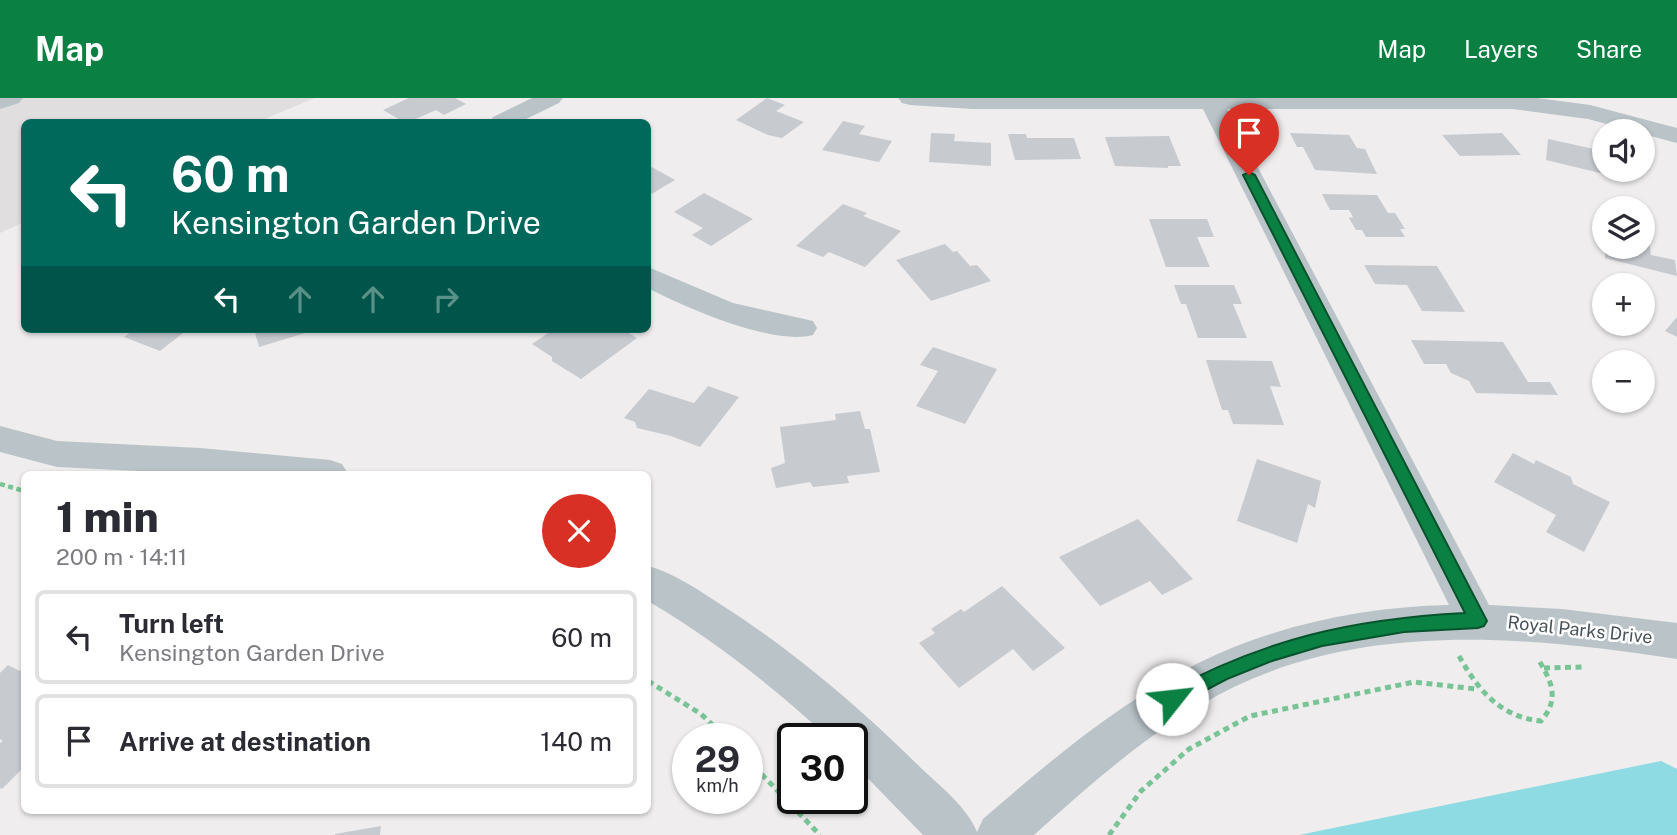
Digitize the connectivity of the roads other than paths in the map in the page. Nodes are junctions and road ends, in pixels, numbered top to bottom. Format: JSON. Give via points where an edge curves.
{"nodes":[{"id":1,"x":11,"y":98,"type":"edge"},
{"id":2,"x":551,"y":98,"type":"edge"},
{"id":3,"x":910,"y":98,"type":"edge"},
{"id":4,"x":1268,"y":99,"type":"edge"},
{"id":5,"x":1147,"y":100,"type":"edge"},
{"id":6,"x":1211,"y":101,"type":"junction"},
{"id":7,"x":0,"y":102,"type":"edge"},
{"id":8,"x":508,"y":119,"type":"edge"},
{"id":9,"x":1677,"y":136,"type":"edge"},
{"id":10,"x":651,"y":277,"type":"edge"},
{"id":11,"x":802,"y":328,"type":"dead end"},
{"id":12,"x":0,"y":439,"type":"edge"},
{"id":13,"x":300,"y":471,"type":"edge"},
{"id":14,"x":651,"y":584,"type":"edge"},
{"id":15,"x":1466,"y":633,"type":"junction"},
{"id":16,"x":1677,"y":641,"type":"edge"},
{"id":17,"x":955,"y":835,"type":"edge"},
{"id":18,"x":999,"y":835,"type":"edge"}],
"edges":[{"from":1,"to":7,"type":"street"},
{"from":2,"to":8,"type":"street"},
{"from":3,"to":5,"type":"street"},
{"from":4,"to":6,"type":"street"},
{"from":4,"to":9,"type":"street","via":[[1513,102],[1590,112]]},
{"from":5,"to":6,"type":"street"},
{"from":6,"to":15,"type":"street"},
{"from":10,"to":11,"type":"street","via":[[737,317]]},
{"from":12,"to":13,"type":"street","via":[[57,454]]},
{"from":14,"to":17,"type":"street","via":[[771,660],[868,744]]},
{"from":15,"to":16,"type":"street","name":"Royal Parks Drive","via":[[1551,624]]},
{"from":15,"to":18,"type":"street","name":"Royal Parks Drive","via":[[1404,624],[1322,638],[1220,673],[1162,706]]}]}
